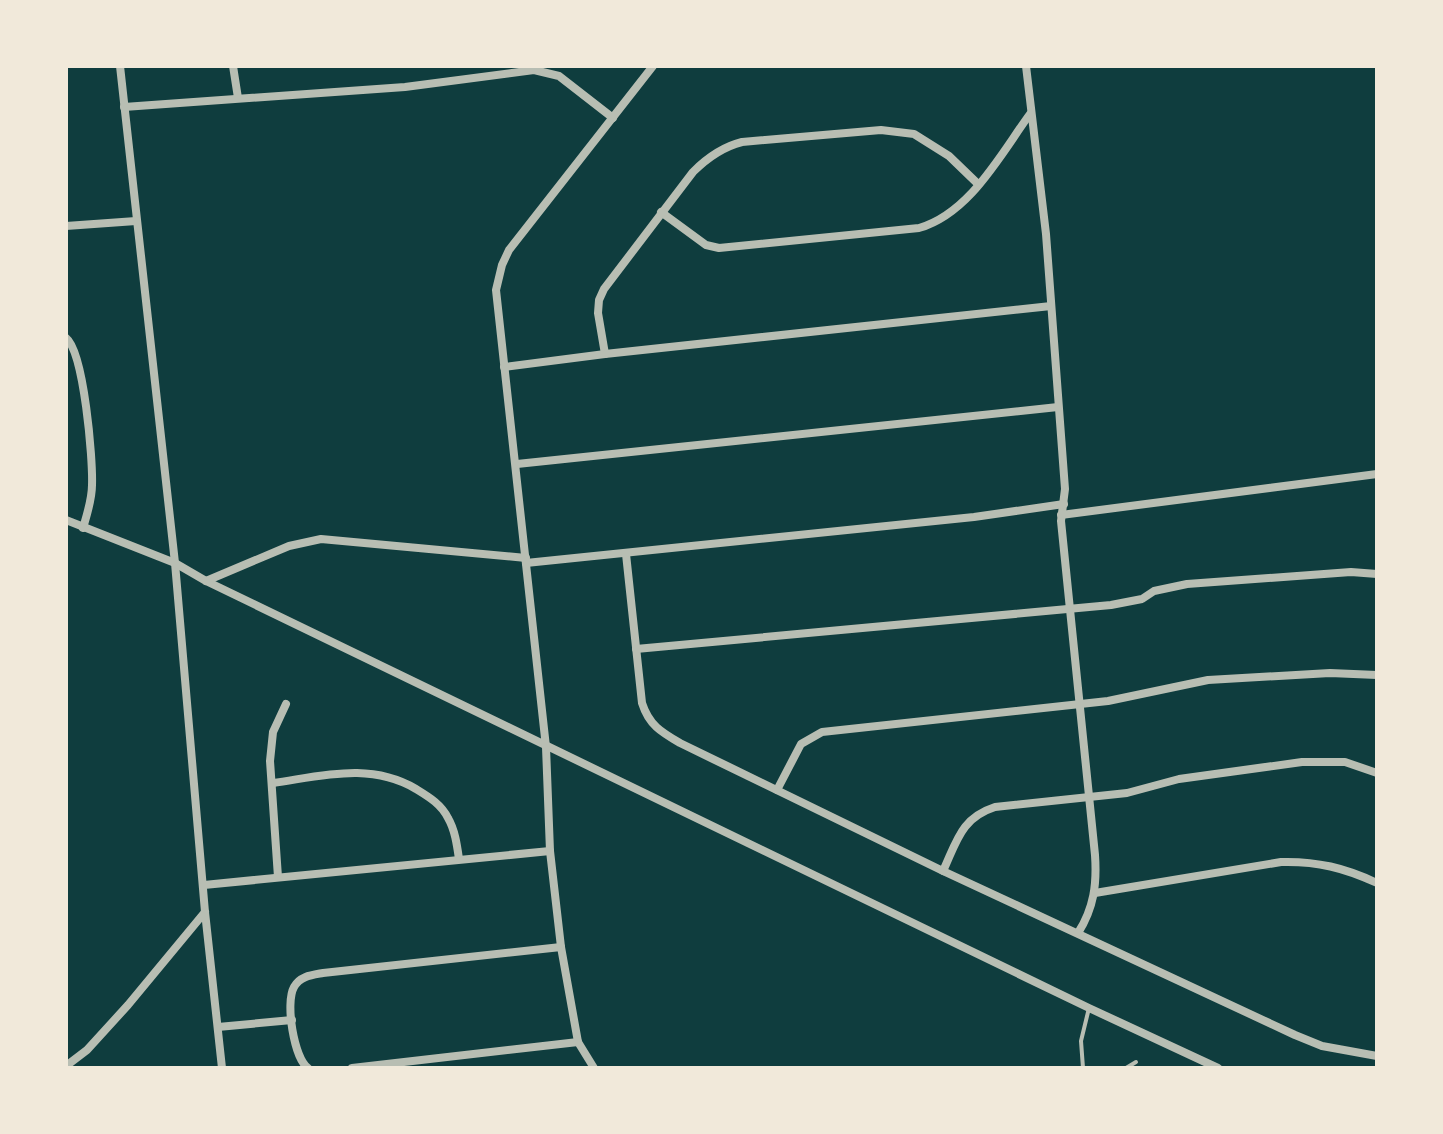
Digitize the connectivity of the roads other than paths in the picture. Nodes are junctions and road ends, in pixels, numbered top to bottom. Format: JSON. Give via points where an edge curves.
{"nodes":[{"id":1,"x":120,"y":66,"type":"edge"},
{"id":2,"x":233,"y":66,"type":"edge"},
{"id":3,"x":653,"y":66,"type":"edge"},
{"id":4,"x":1026,"y":66,"type":"edge"},
{"id":5,"x":238,"y":98,"type":"junction"},
{"id":6,"x":124,"y":107,"type":"junction"},
{"id":7,"x":1030,"y":114,"type":"junction"},
{"id":8,"x":613,"y":118,"type":"junction"},
{"id":9,"x":978,"y":184,"type":"junction"},
{"id":10,"x":661,"y":212,"type":"junction"},
{"id":11,"x":136,"y":221,"type":"junction"},
{"id":12,"x":66,"y":226,"type":"edge"},
{"id":13,"x":1051,"y":306,"type":"junction"},
{"id":14,"x":66,"y":338,"type":"edge"},
{"id":15,"x":605,"y":354,"type":"junction"},
{"id":16,"x":504,"y":367,"type":"junction"},
{"id":17,"x":1058,"y":407,"type":"junction"},
{"id":18,"x":517,"y":464,"type":"junction"},
{"id":19,"x":1377,"y":474,"type":"edge"},
{"id":20,"x":1064,"y":504,"type":"junction"},
{"id":21,"x":1061,"y":515,"type":"junction"},
{"id":22,"x":66,"y":520,"type":"edge"},
{"id":23,"x":83,"y":528,"type":"junction"},
{"id":24,"x":626,"y":554,"type":"junction"},
{"id":25,"x":526,"y":560,"type":"junction"},
{"id":26,"x":175,"y":563,"type":"junction"},
{"id":27,"x":1377,"y":574,"type":"edge"},
{"id":28,"x":206,"y":581,"type":"junction"},
{"id":29,"x":1071,"y":607,"type":"junction"},
{"id":30,"x":636,"y":649,"type":"junction"},
{"id":31,"x":1377,"y":675,"type":"edge"},
{"id":32,"x":286,"y":704,"type":"dead end"},
{"id":33,"x":1080,"y":704,"type":"junction"},
{"id":34,"x":546,"y":747,"type":"junction"},
{"id":35,"x":1377,"y":773,"type":"edge"},
{"id":36,"x":273,"y":783,"type":"junction"},
{"id":37,"x":777,"y":790,"type":"junction"},
{"id":38,"x":1088,"y":798,"type":"junction"},
{"id":39,"x":550,"y":851,"type":"junction"},
{"id":40,"x":459,"y":859,"type":"junction"},
{"id":41,"x":943,"y":871,"type":"junction"},
{"id":42,"x":278,"y":877,"type":"junction"},
{"id":43,"x":1377,"y":883,"type":"edge"},
{"id":44,"x":204,"y":885,"type":"junction"},
{"id":45,"x":1095,"y":893,"type":"junction"},
{"id":46,"x":205,"y":912,"type":"junction"},
{"id":47,"x":1078,"y":933,"type":"junction"},
{"id":48,"x":561,"y":947,"type":"junction"},
{"id":49,"x":1089,"y":1008,"type":"junction"},
{"id":50,"x":292,"y":1020,"type":"junction"},
{"id":51,"x":218,"y":1027,"type":"junction"},
{"id":52,"x":578,"y":1042,"type":"junction"},
{"id":53,"x":1377,"y":1058,"type":"edge"},
{"id":54,"x":1136,"y":1062,"type":"dead end"},
{"id":55,"x":66,"y":1066,"type":"edge"},
{"id":56,"x":222,"y":1068,"type":"edge"},
{"id":57,"x":308,"y":1068,"type":"edge"},
{"id":58,"x":352,"y":1068,"type":"edge"},
{"id":59,"x":594,"y":1068,"type":"edge"},
{"id":60,"x":1083,"y":1068,"type":"edge"},
{"id":61,"x":1126,"y":1068,"type":"edge"},
{"id":62,"x":1218,"y":1068,"type":"edge"},
{"id":63,"x":1373,"y":1068,"type":"edge"}],
"edges":[{"from":1,"to":6,"type":"street"},
{"from":2,"to":5,"type":"street"},
{"from":3,"to":8,"type":"street"},
{"from":4,"to":7,"type":"street"},
{"from":5,"to":6,"type":"street"},
{"from":5,"to":8,"type":"street","via":[[405,87],[534,70],[559,76]]},
{"from":6,"to":11,"type":"street"},
{"from":7,"to":9,"type":"street"},
{"from":7,"to":13,"type":"street"},
{"from":8,"to":16,"type":"street","via":[[502,265],[496,306]]},
{"from":9,"to":10,"type":"street","via":[[944,218],[919,228],[729,248],[706,245]]},
{"from":9,"to":10,"type":"street","via":[[949,156],[914,134],[881,130],[742,142],[704,162]]},
{"from":10,"to":15,"type":"street","via":[[599,300]]},
{"from":11,"to":12,"type":"street"},
{"from":11,"to":26,"type":"street"},
{"from":13,"to":15,"type":"street"},
{"from":13,"to":17,"type":"street"},
{"from":14,"to":23,"type":"street","via":[[79,365],[91,462],[91,500]]},
{"from":15,"to":16,"type":"street"},
{"from":16,"to":18,"type":"street"},
{"from":17,"to":18,"type":"street"},
{"from":17,"to":20,"type":"street"},
{"from":18,"to":25,"type":"street"},
{"from":19,"to":21,"type":"street"},
{"from":20,"to":21,"type":"street"},
{"from":20,"to":24,"type":"street"},
{"from":21,"to":29,"type":"street"},
{"from":22,"to":23,"type":"street"},
{"from":23,"to":26,"type":"street"},
{"from":24,"to":25,"type":"street"},
{"from":24,"to":30,"type":"street"},
{"from":25,"to":28,"type":"street","via":[[321,539],[289,546]]},
{"from":25,"to":34,"type":"street"},
{"from":26,"to":28,"type":"street"},
{"from":26,"to":44,"type":"street"},
{"from":27,"to":29,"type":"street","via":[[1187,584],[1129,603]]},
{"from":28,"to":34,"type":"street"},
{"from":29,"to":30,"type":"street"},
{"from":29,"to":33,"type":"street"},
{"from":30,"to":37,"type":"street","via":[[642,703],[653,726]]},
{"from":31,"to":33,"type":"street","via":[[1208,680]]},
{"from":32,"to":36,"type":"street","via":[[273,732]]},
{"from":33,"to":37,"type":"street","via":[[822,732],[801,744]]},
{"from":33,"to":38,"type":"street"},
{"from":34,"to":39,"type":"street"},
{"from":34,"to":49,"type":"street"},
{"from":35,"to":38,"type":"street","via":[[1345,762],[1302,762]]},
{"from":36,"to":40,"type":"street","via":[[353,771],[397,779],[438,804]]},
{"from":36,"to":42,"type":"street"},
{"from":37,"to":41,"type":"street"},
{"from":38,"to":41,"type":"street","via":[[979,812],[959,834]]},
{"from":38,"to":45,"type":"street"},
{"from":39,"to":40,"type":"street"},
{"from":39,"to":48,"type":"street"},
{"from":40,"to":42,"type":"street"},
{"from":41,"to":47,"type":"street"},
{"from":42,"to":44,"type":"street"},
{"from":43,"to":45,"type":"street","via":[[1332,865],[1295,862]]},
{"from":44,"to":46,"type":"street"},
{"from":45,"to":47,"type":"street"},
{"from":46,"to":51,"type":"street"},
{"from":46,"to":55,"type":"street","via":[[128,1005]]},
{"from":47,"to":53,"type":"street","via":[[1322,1046]]},
{"from":48,"to":50,"type":"street","via":[[309,975],[293,988]]},
{"from":48,"to":52,"type":"street"},
{"from":49,"to":60,"type":"lane","via":[[1081,1041]]},
{"from":49,"to":62,"type":"street"},
{"from":50,"to":51,"type":"street"},
{"from":50,"to":57,"type":"street","via":[[296,1052]]},
{"from":51,"to":56,"type":"street"},
{"from":52,"to":58,"type":"street"},
{"from":52,"to":59,"type":"street"},
{"from":53,"to":63,"type":"street"},
{"from":54,"to":61,"type":"lane"}]}
